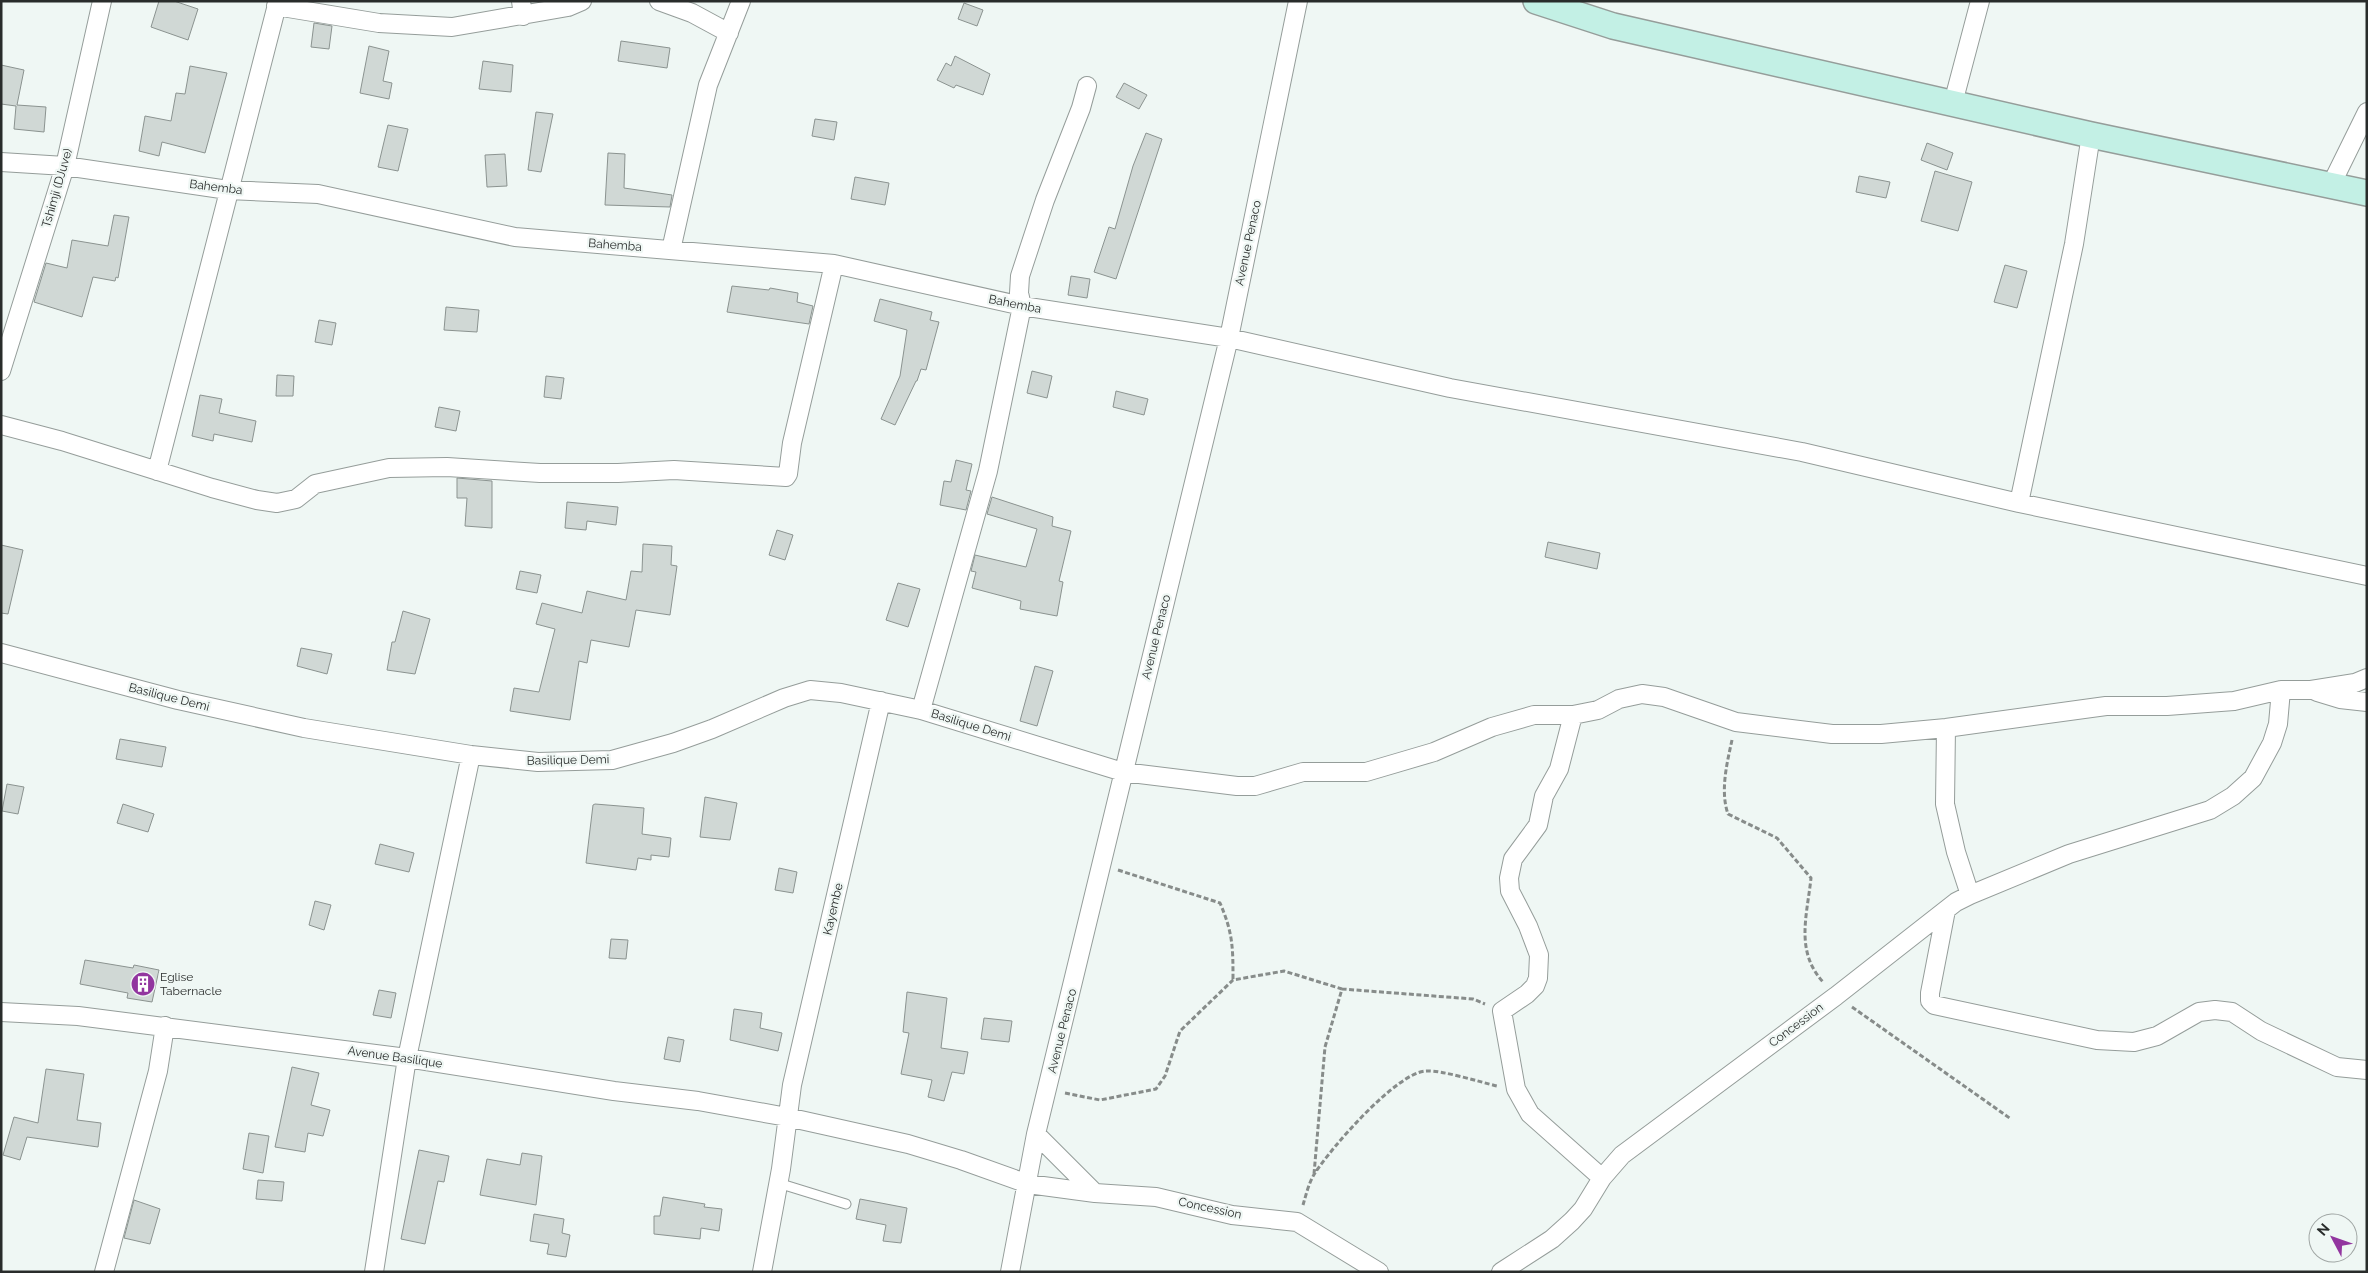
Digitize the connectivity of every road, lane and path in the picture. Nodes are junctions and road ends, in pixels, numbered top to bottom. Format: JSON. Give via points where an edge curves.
{"nodes":[{"id":1,"x":102,"y":1,"type":"edge"},
{"id":2,"x":582,"y":1,"type":"edge"},
{"id":3,"x":659,"y":1,"type":"edge"},
{"id":4,"x":741,"y":1,"type":"edge"},
{"id":5,"x":1298,"y":1,"type":"edge"},
{"id":6,"x":1536,"y":1,"type":"edge"},
{"id":7,"x":1980,"y":1,"type":"edge"},
{"id":8,"x":277,"y":4,"type":"edge"},
{"id":9,"x":522,"y":9,"type":"edge"},
{"id":10,"x":729,"y":33,"type":"junction"},
{"id":11,"x":1087,"y":86,"type":"dead end"},
{"id":12,"x":1953,"y":104,"type":"junction"},
{"id":13,"x":2367,"y":112,"type":"edge"},
{"id":14,"x":2091,"y":135,"type":"junction"},
{"id":15,"x":1,"y":162,"type":"edge"},
{"id":16,"x":64,"y":166,"type":"junction"},
{"id":17,"x":2331,"y":185,"type":"junction"},
{"id":18,"x":228,"y":190,"type":"junction"},
{"id":19,"x":2367,"y":193,"type":"edge"},
{"id":20,"x":671,"y":250,"type":"junction"},
{"id":21,"x":834,"y":264,"type":"junction"},
{"id":22,"x":1022,"y":306,"type":"junction"},
{"id":23,"x":1229,"y":338,"type":"junction"},
{"id":24,"x":1,"y":371,"type":"edge"},
{"id":25,"x":1,"y":425,"type":"edge"},
{"id":26,"x":157,"y":471,"type":"junction"},
{"id":27,"x":2019,"y":503,"type":"junction"},
{"id":28,"x":2367,"y":576,"type":"edge"},
{"id":29,"x":1,"y":653,"type":"edge"},
{"id":30,"x":2367,"y":678,"type":"edge"},
{"id":31,"x":2281,"y":690,"type":"junction"},
{"id":32,"x":2311,"y":690,"type":"junction"},
{"id":33,"x":881,"y":701,"type":"junction"},
{"id":34,"x":2367,"y":702,"type":"edge"},
{"id":35,"x":921,"y":710,"type":"junction"},
{"id":36,"x":1573,"y":715,"type":"junction"},
{"id":37,"x":1736,"y":722,"type":"junction"},
{"id":38,"x":1946,"y":728,"type":"junction"},
{"id":39,"x":471,"y":755,"type":"junction"},
{"id":40,"x":1123,"y":772,"type":"junction"},
{"id":41,"x":1103,"y":865,"type":"junction"},
{"id":42,"x":1970,"y":895,"type":"junction"},
{"id":43,"x":1946,"y":910,"type":"junction"},
{"id":44,"x":1233,"y":980,"type":"junction"},
{"id":45,"x":1342,"y":989,"type":"junction"},
{"id":46,"x":1836,"y":996,"type":"junction"},
{"id":47,"x":1502,"y":1011,"type":"junction"},
{"id":48,"x":1,"y":1012,"type":"edge"},
{"id":49,"x":165,"y":1026,"type":"junction"},
{"id":50,"x":407,"y":1058,"type":"junction"},
{"id":51,"x":2367,"y":1070,"type":"edge"},
{"id":52,"x":1047,"y":1089,"type":"junction"},
{"id":53,"x":1516,"y":1090,"type":"junction"},
{"id":54,"x":787,"y":1117,"type":"junction"},
{"id":55,"x":2011,"y":1119,"type":"dead end"},
{"id":56,"x":1036,"y":1134,"type":"junction"},
{"id":57,"x":1314,"y":1174,"type":"junction"},
{"id":58,"x":1602,"y":1178,"type":"junction"},
{"id":59,"x":778,"y":1183,"type":"junction"},
{"id":60,"x":1028,"y":1184,"type":"junction"},
{"id":61,"x":1095,"y":1193,"type":"junction"},
{"id":62,"x":846,"y":1204,"type":"dead end"},
{"id":63,"x":1297,"y":1222,"type":"junction"},
{"id":64,"x":104,"y":1272,"type":"edge"},
{"id":65,"x":374,"y":1272,"type":"edge"},
{"id":66,"x":762,"y":1272,"type":"edge"},
{"id":67,"x":1010,"y":1272,"type":"edge"},
{"id":68,"x":1378,"y":1272,"type":"edge"},
{"id":69,"x":1501,"y":1272,"type":"edge"}],
"edges":[{"from":1,"to":16,"type":"street","name":"Tshimji (DJuve)"},
{"from":2,"to":9,"type":"street","via":[[568,7]]},
{"from":3,"to":10,"type":"street","via":[[692,13]]},
{"from":4,"to":10,"type":"street"},
{"from":5,"to":23,"type":"street","name":"Avenue Penaco"},
{"from":6,"to":12,"type":"main road","via":[[1612,26]]},
{"from":7,"to":12,"type":"street"},
{"from":8,"to":9,"type":"street","via":[[379,23],[452,27]]},
{"from":8,"to":18,"type":"street"},
{"from":10,"to":20,"type":"street","via":[[708,85]]},
{"from":11,"to":22,"type":"street","via":[[1020,276]]},
{"from":12,"to":14,"type":"main road"},
{"from":13,"to":17,"type":"street"},
{"from":14,"to":17,"type":"main road"},
{"from":14,"to":27,"type":"street","via":[[2074,244]]},
{"from":15,"to":16,"type":"street","name":"Bahemba"},
{"from":16,"to":18,"type":"street","name":"Bahemba"},
{"from":16,"to":24,"type":"street","name":"Tshimji (DJuve)"},
{"from":17,"to":19,"type":"main road"},
{"from":18,"to":20,"type":"street","name":"Bahemba","via":[[318,194],[515,237]]},
{"from":18,"to":26,"type":"street"},
{"from":20,"to":21,"type":"street","name":"Bahemba"},
{"from":21,"to":22,"type":"street","name":"Bahemba"},
{"from":21,"to":26,"type":"street","via":[[786,477],[674,470],[540,473],[447,467],[389,468],[315,484],[296,499],[277,502],[257,500]]},
{"from":22,"to":23,"type":"street","name":"Bahemba"},
{"from":22,"to":35,"type":"street","via":[[988,471]]},
{"from":23,"to":27,"type":"street","name":"Bahemba","via":[[1450,388],[1802,452]]},
{"from":23,"to":40,"type":"street","name":"Avenue Penaco"},
{"from":25,"to":26,"type":"street"},
{"from":27,"to":28,"type":"street","name":"Bahemba"},
{"from":29,"to":39,"type":"street","name":"Basilique Demi","via":[[178,700],[304,728]]},
{"from":30,"to":32,"type":"street"},
{"from":31,"to":32,"type":"street","name":"Basilique Demi"},
{"from":31,"to":38,"type":"street","name":"Basilique Demi","via":[[2234,701],[2106,706]]},
{"from":31,"to":42,"type":"street","name":"Concession","via":[[2278,724],[2272,743],[2253,778],[2233,796],[2210,810],[2070,854]]},
{"from":32,"to":34,"type":"street","via":[[2340,699]]},
{"from":33,"to":35,"type":"street","name":"Basilique Demi"},
{"from":33,"to":39,"type":"street","name":"Basilique Demi","via":[[810,690],[673,743],[612,760],[538,762]]},
{"from":33,"to":54,"type":"street","name":"Kayembe"},
{"from":35,"to":40,"type":"street","name":"Basilique Demi"},
{"from":36,"to":37,"type":"street","name":"Basilique Demi","via":[[1642,694],[1664,697]]},
{"from":36,"to":40,"type":"street","name":"Basilique Demi","via":[[1534,715],[1492,727],[1434,752],[1366,772],[1303,772],[1255,786]]},
{"from":36,"to":47,"type":"street","via":[[1559,769],[1544,796],[1538,825],[1513,859],[1509,878],[1510,891],[1539,955],[1538,978],[1528,994]]},
{"from":37,"to":38,"type":"street","name":"Basilique Demi","via":[[1832,734],[1881,734]]},
{"from":37,"to":46,"type":"path","via":[[1724,803],[1728,814],[1777,838],[1811,878],[1805,945],[1812,970]]},
{"from":38,"to":42,"type":"street","via":[[1945,804]]},
{"from":39,"to":50,"type":"street"},
{"from":40,"to":41,"type":"street","name":"Avenue Penaco"},
{"from":41,"to":44,"type":"path","via":[[1220,903],[1230,926]]},
{"from":41,"to":52,"type":"street","name":"Avenue Penaco"},
{"from":42,"to":43,"type":"street","name":"Concession"},
{"from":43,"to":46,"type":"street","name":"Concession"},
{"from":43,"to":51,"type":"street","via":[[1930,992],[1934,1005],[2097,1040],[2134,1042],[2157,1036],[2199,1012],[2232,1012],[2261,1031],[2337,1067]]},
{"from":44,"to":45,"type":"path","via":[[1284,971]]},
{"from":44,"to":52,"type":"path","via":[[1180,1031],[1165,1076],[1156,1089],[1100,1100]]},
{"from":45,"to":47,"type":"path","via":[[1474,999]]},
{"from":45,"to":57,"type":"path","via":[[1325,1046]]},
{"from":46,"to":55,"type":"path"},
{"from":46,"to":58,"type":"street","name":"Concession","via":[[1622,1155]]},
{"from":47,"to":53,"type":"street"},
{"from":48,"to":49,"type":"street","name":"Avenue Basilique","via":[[78,1016]]},
{"from":49,"to":50,"type":"street","name":"Avenue Basilique"},
{"from":49,"to":64,"type":"street","via":[[158,1071]]},
{"from":50,"to":54,"type":"street","name":"Avenue Basilique"},
{"from":50,"to":65,"type":"street"},
{"from":52,"to":56,"type":"street","name":"Avenue Penaco"},
{"from":53,"to":57,"type":"path","via":[[1426,1071],[1413,1074],[1368,1110]]},
{"from":53,"to":58,"type":"street","via":[[1530,1114]]},
{"from":54,"to":59,"type":"street","name":"Kayembe"},
{"from":54,"to":60,"type":"street","name":"Avenue Basilique","via":[[908,1144]]},
{"from":56,"to":60,"type":"street","name":"Avenue Penaco"},
{"from":56,"to":61,"type":"street"},
{"from":57,"to":63,"type":"path"},
{"from":58,"to":69,"type":"street","name":"Concession","via":[[1572,1221],[1552,1239]]},
{"from":59,"to":62,"type":"lane"},
{"from":59,"to":66,"type":"street","name":"Kayembe"},
{"from":60,"to":61,"type":"street","name":"Concession"},
{"from":60,"to":67,"type":"street","name":"Avenue Penaco"},
{"from":61,"to":63,"type":"street","name":"Concession","via":[[1156,1197],[1232,1215]]},
{"from":63,"to":68,"type":"street","name":"Concession"}]}
